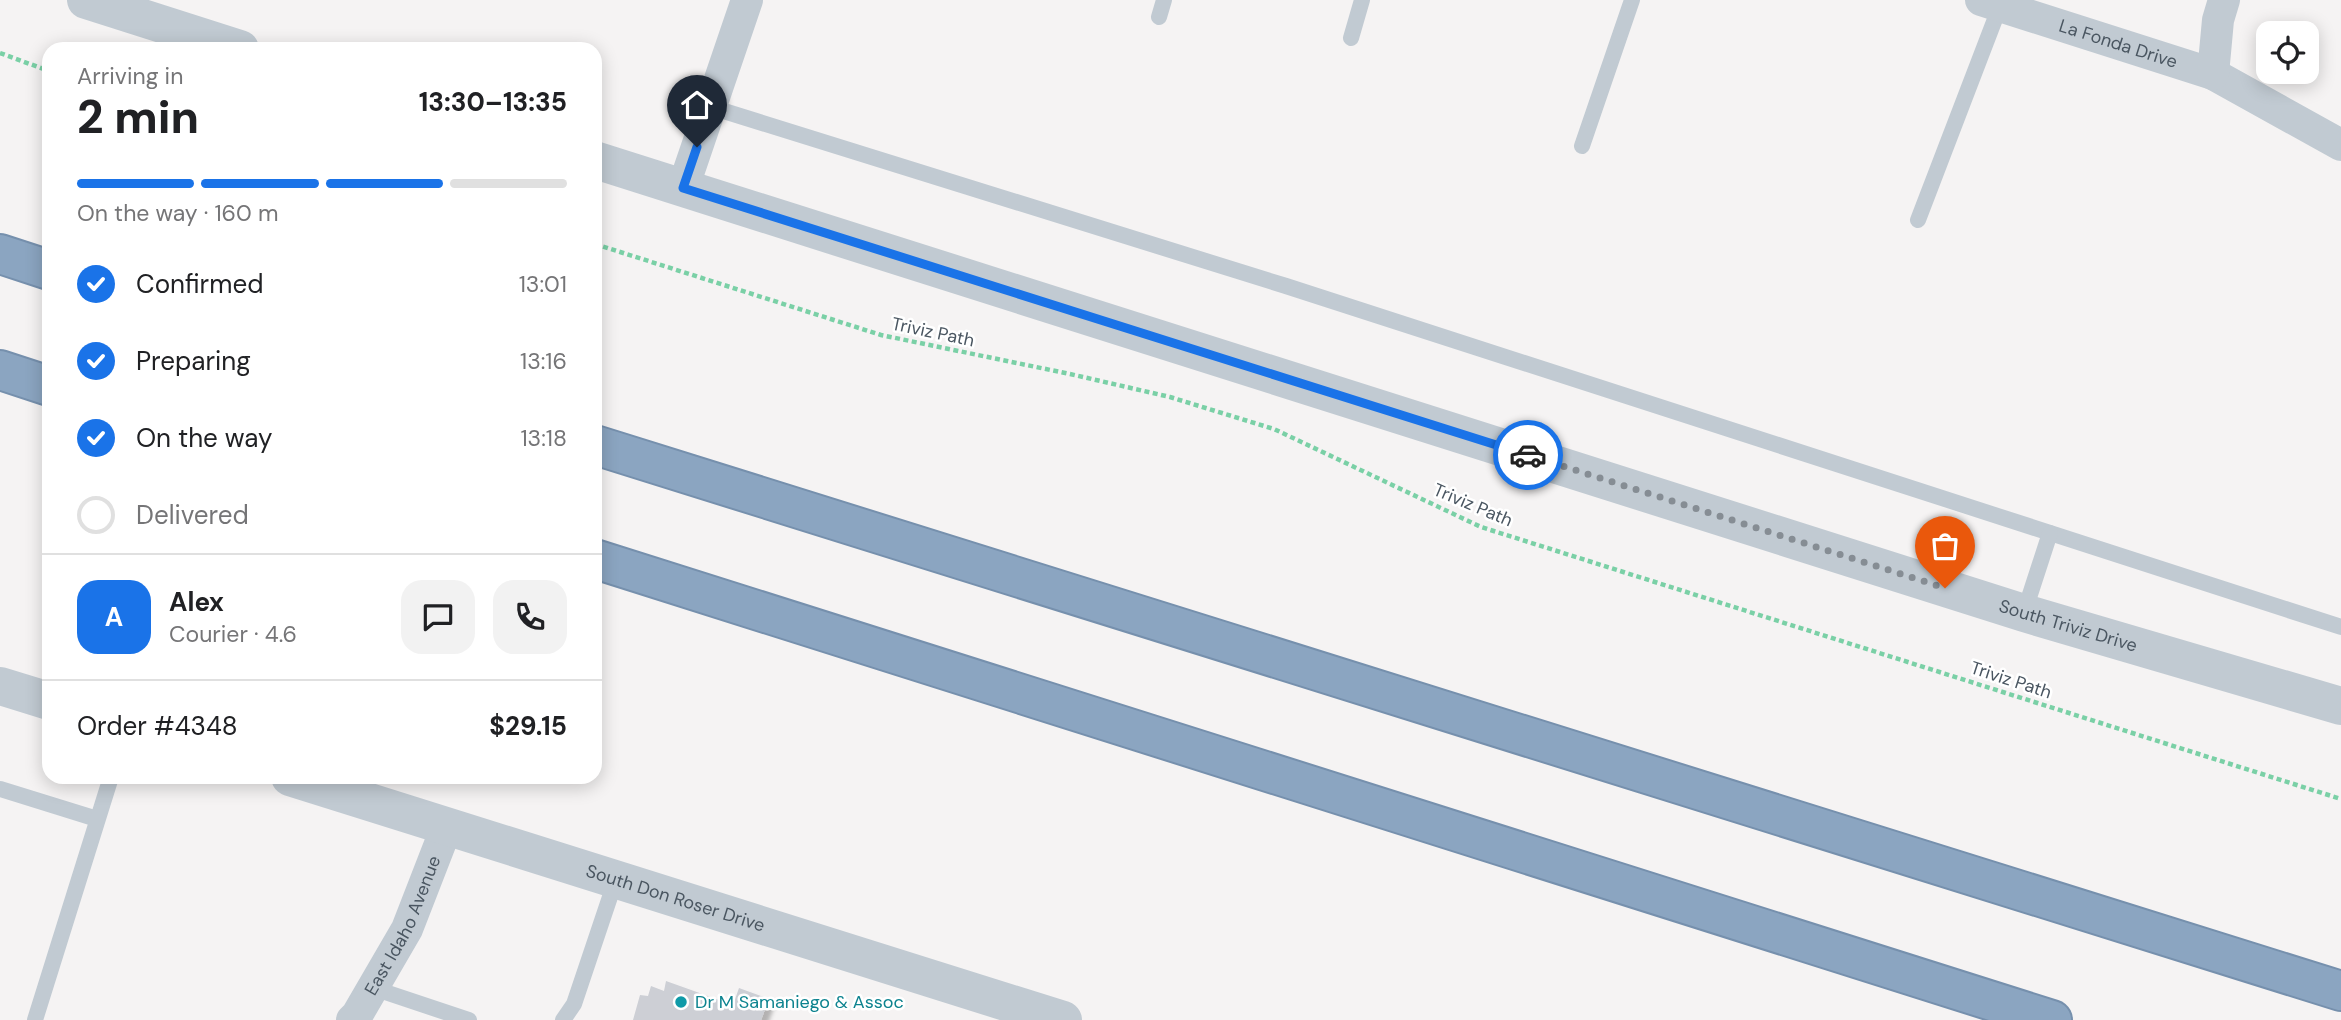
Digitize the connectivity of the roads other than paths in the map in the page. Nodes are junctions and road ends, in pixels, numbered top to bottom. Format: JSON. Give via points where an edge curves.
{"nodes":[{"id":1,"x":86,"y":0,"type":"edge"},
{"id":2,"x":747,"y":0,"type":"edge"},
{"id":3,"x":1164,"y":0,"type":"edge"},
{"id":4,"x":1362,"y":0,"type":"edge"},
{"id":5,"x":1632,"y":0,"type":"edge"},
{"id":6,"x":2224,"y":0,"type":"edge"},
{"id":7,"x":1991,"y":3,"type":"edge"},
{"id":8,"x":1159,"y":17,"type":"dead end"},
{"id":9,"x":1351,"y":38,"type":"dead end"},
{"id":10,"x":218,"y":42,"type":"edge"},
{"id":11,"x":2213,"y":74,"type":"junction"},
{"id":12,"x":711,"y":107,"type":"junction"},
{"id":13,"x":2341,"y":145,"type":"edge"},
{"id":14,"x":1582,"y":146,"type":"dead end"},
{"id":15,"x":602,"y":162,"type":"edge"},
{"id":16,"x":683,"y":188,"type":"junction"},
{"id":17,"x":1918,"y":220,"type":"dead end"},
{"id":18,"x":0,"y":254,"type":"edge"},
{"id":19,"x":42,"y":268,"type":"edge"},
{"id":20,"x":0,"y":370,"type":"edge"},
{"id":21,"x":42,"y":384,"type":"edge"},
{"id":22,"x":602,"y":447,"type":"edge"},
{"id":23,"x":2050,"y":533,"type":"junction"},
{"id":24,"x":602,"y":561,"type":"edge"},
{"id":25,"x":2024,"y":613,"type":"junction"},
{"id":26,"x":2341,"y":626,"type":"edge"},
{"id":27,"x":0,"y":686,"type":"edge"},
{"id":28,"x":42,"y":699,"type":"edge"},
{"id":29,"x":2341,"y":706,"type":"edge"},
{"id":30,"x":109,"y":784,"type":"edge"},
{"id":31,"x":312,"y":784,"type":"edge"},
{"id":32,"x":0,"y":789,"type":"edge"},
{"id":33,"x":97,"y":819,"type":"junction"},
{"id":34,"x":447,"y":827,"type":"junction"},
{"id":35,"x":616,"y":879,"type":"junction"},
{"id":36,"x":373,"y":988,"type":"junction"},
{"id":37,"x":2341,"y":991,"type":"edge"},
{"id":38,"x":35,"y":1020,"type":"edge"},
{"id":39,"x":352,"y":1020,"type":"edge"},
{"id":40,"x":469,"y":1020,"type":"edge"},
{"id":41,"x":564,"y":1020,"type":"edge"},
{"id":42,"x":1063,"y":1020,"type":"edge"},
{"id":43,"x":2052,"y":1020,"type":"edge"}],
"edges":[{"from":1,"to":10,"type":"street"},
{"from":2,"to":12,"type":"street"},
{"from":3,"to":8,"type":"lane"},
{"from":4,"to":9,"type":"lane"},
{"from":5,"to":14,"type":"lane"},
{"from":6,"to":11,"type":"street"},
{"from":7,"to":11,"type":"street","name":"La Fonda Drive"},
{"from":7,"to":17,"type":"lane"},
{"from":11,"to":13,"type":"street","name":"La Fonda Drive"},
{"from":12,"to":16,"type":"street"},
{"from":12,"to":23,"type":"lane","via":[[1273,282]]},
{"from":15,"to":16,"type":"street","name":"South Triviz Drive"},
{"from":16,"to":25,"type":"street","name":"South Triviz Drive"},
{"from":18,"to":19,"type":"highway"},
{"from":20,"to":21,"type":"highway"},
{"from":22,"to":37,"type":"highway"},
{"from":23,"to":25,"type":"lane"},
{"from":23,"to":26,"type":"lane"},
{"from":24,"to":43,"type":"highway"},
{"from":25,"to":29,"type":"street","name":"South Triviz Drive"},
{"from":27,"to":28,"type":"street"},
{"from":30,"to":33,"type":"lane"},
{"from":31,"to":34,"type":"street","name":"South Don Roser Drive"},
{"from":32,"to":33,"type":"lane"},
{"from":33,"to":38,"type":"lane"},
{"from":34,"to":35,"type":"street","name":"South Don Roser Drive"},
{"from":34,"to":36,"type":"street","name":"East Idaho Avenue","via":[[407,929]]},
{"from":35,"to":41,"type":"lane","via":[[574,1004]]},
{"from":35,"to":42,"type":"street","name":"South Don Roser Drive"},
{"from":36,"to":39,"type":"street","name":"East Idaho Avenue"},
{"from":36,"to":40,"type":"lane"}]}
